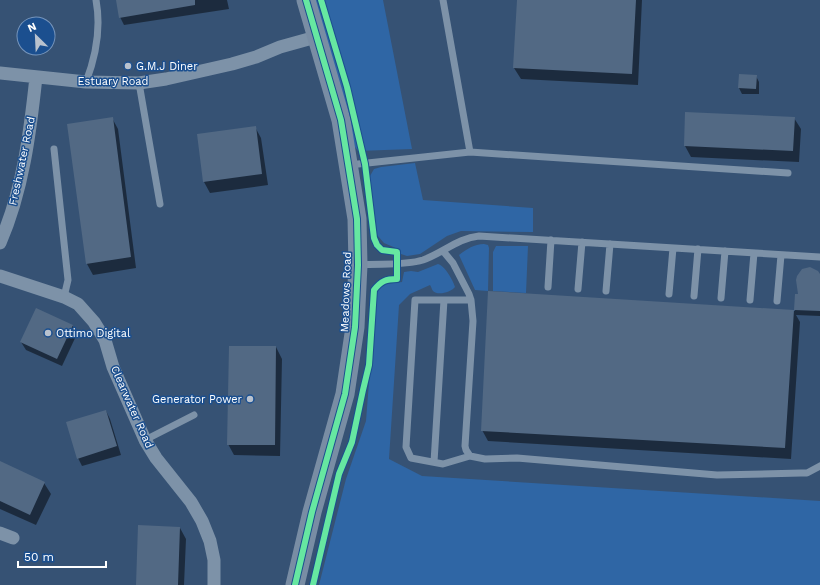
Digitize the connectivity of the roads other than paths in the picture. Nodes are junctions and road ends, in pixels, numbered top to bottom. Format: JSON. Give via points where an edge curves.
{"nodes":[{"id":1,"x":96,"y":0,"type":"edge"},
{"id":2,"x":306,"y":0,"type":"edge"},
{"id":3,"x":443,"y":0,"type":"edge"},
{"id":4,"x":316,"y":37,"type":"junction"},
{"id":5,"x":0,"y":73,"type":"edge"},
{"id":6,"x":36,"y":77,"type":"junction"},
{"id":7,"x":86,"y":82,"type":"junction"},
{"id":8,"x":139,"y":83,"type":"junction"},
{"id":9,"x":54,"y":149,"type":"dead end"},
{"id":10,"x":470,"y":152,"type":"junction"},
{"id":11,"x":348,"y":165,"type":"junction"},
{"id":12,"x":788,"y":173,"type":"dead end"},
{"id":13,"x":160,"y":204,"type":"dead end"},
{"id":14,"x":551,"y":240,"type":"junction"},
{"id":15,"x":582,"y":242,"type":"junction"},
{"id":16,"x":0,"y":243,"type":"edge"},
{"id":17,"x":610,"y":244,"type":"junction"},
{"id":18,"x":673,"y":248,"type":"junction"},
{"id":19,"x":698,"y":249,"type":"junction"},
{"id":20,"x":443,"y":251,"type":"junction"},
{"id":21,"x":725,"y":251,"type":"junction"},
{"id":22,"x":754,"y":253,"type":"junction"},
{"id":23,"x":781,"y":255,"type":"junction"},
{"id":24,"x":820,"y":257,"type":"edge"},
{"id":25,"x":358,"y":265,"type":"junction"},
{"id":26,"x":0,"y":276,"type":"edge"},
{"id":27,"x":548,"y":287,"type":"dead end"},
{"id":28,"x":578,"y":289,"type":"dead end"},
{"id":29,"x":606,"y":290,"type":"dead end"},
{"id":30,"x":669,"y":294,"type":"dead end"},
{"id":31,"x":694,"y":296,"type":"dead end"},
{"id":32,"x":64,"y":297,"type":"junction"},
{"id":33,"x":721,"y":298,"type":"dead end"},
{"id":34,"x":444,"y":300,"type":"junction"},
{"id":35,"x":471,"y":300,"type":"junction"},
{"id":36,"x":750,"y":300,"type":"dead end"},
{"id":37,"x":777,"y":301,"type":"dead end"},
{"id":38,"x":194,"y":415,"type":"dead end"},
{"id":39,"x":145,"y":440,"type":"junction"},
{"id":40,"x":470,"y":456,"type":"junction"},
{"id":41,"x":434,"y":462,"type":"junction"},
{"id":42,"x":820,"y":466,"type":"edge"},
{"id":43,"x":0,"y":532,"type":"edge"},
{"id":44,"x":13,"y":538,"type":"dead end"},
{"id":45,"x":214,"y":585,"type":"edge"},
{"id":46,"x":295,"y":585,"type":"edge"}],
"edges":[{"from":1,"to":7,"type":"lane","via":[[98,37],[92,68]]},
{"from":2,"to":4,"type":"street","name":"Meadows Road"},
{"from":3,"to":10,"type":"lane"},
{"from":4,"to":8,"type":"street","name":"Estuary Road","via":[[232,64]]},
{"from":4,"to":11,"type":"street","name":"Meadows Road","via":[[341,120]]},
{"from":5,"to":6,"type":"street","name":"Estuary Road"},
{"from":6,"to":7,"type":"street","name":"Estuary Road"},
{"from":6,"to":16,"type":"street","name":"Freshwater Road","via":[[23,168],[16,199]]},
{"from":7,"to":8,"type":"street","name":"Estuary Road"},
{"from":8,"to":13,"type":"lane"},
{"from":9,"to":32,"type":"lane","via":[[68,280]]},
{"from":10,"to":11,"type":"lane"},
{"from":10,"to":12,"type":"lane"},
{"from":11,"to":25,"type":"street","name":"Meadows Road","via":[[357,219]]},
{"from":14,"to":15,"type":"lane"},
{"from":14,"to":20,"type":"lane","via":[[474,237],[462,240]]},
{"from":14,"to":27,"type":"lane"},
{"from":15,"to":17,"type":"lane"},
{"from":15,"to":28,"type":"lane"},
{"from":17,"to":18,"type":"lane"},
{"from":17,"to":29,"type":"lane"},
{"from":18,"to":19,"type":"lane"},
{"from":18,"to":30,"type":"lane"},
{"from":19,"to":21,"type":"lane"},
{"from":19,"to":31,"type":"lane"},
{"from":20,"to":25,"type":"lane","via":[[413,262]]},
{"from":20,"to":35,"type":"lane","via":[[453,264]]},
{"from":21,"to":22,"type":"lane"},
{"from":21,"to":33,"type":"lane"},
{"from":22,"to":23,"type":"lane"},
{"from":22,"to":36,"type":"lane"},
{"from":23,"to":24,"type":"lane"},
{"from":23,"to":37,"type":"lane"},
{"from":25,"to":46,"type":"street","name":"Meadows Road","via":[[355,327],[345,394],[312,512]]},
{"from":26,"to":32,"type":"street","name":"Clearwater Road"},
{"from":32,"to":39,"type":"street","name":"Clearwater Road","via":[[78,304],[105,340]]},
{"from":34,"to":35,"type":"lane"},
{"from":34,"to":41,"type":"lane"},
{"from":34,"to":41,"type":"lane","via":[[414,300],[410,362],[406,447],[411,458]]},
{"from":35,"to":40,"type":"lane","via":[[473,321],[465,446]]},
{"from":38,"to":39,"type":"lane"},
{"from":39,"to":45,"type":"street","name":"Clearwater Road","via":[[202,521],[214,560]]},
{"from":40,"to":41,"type":"lane","via":[[443,464]]},
{"from":40,"to":42,"type":"lane","via":[[717,474],[807,473]]},
{"from":43,"to":44,"type":"street"}]}
